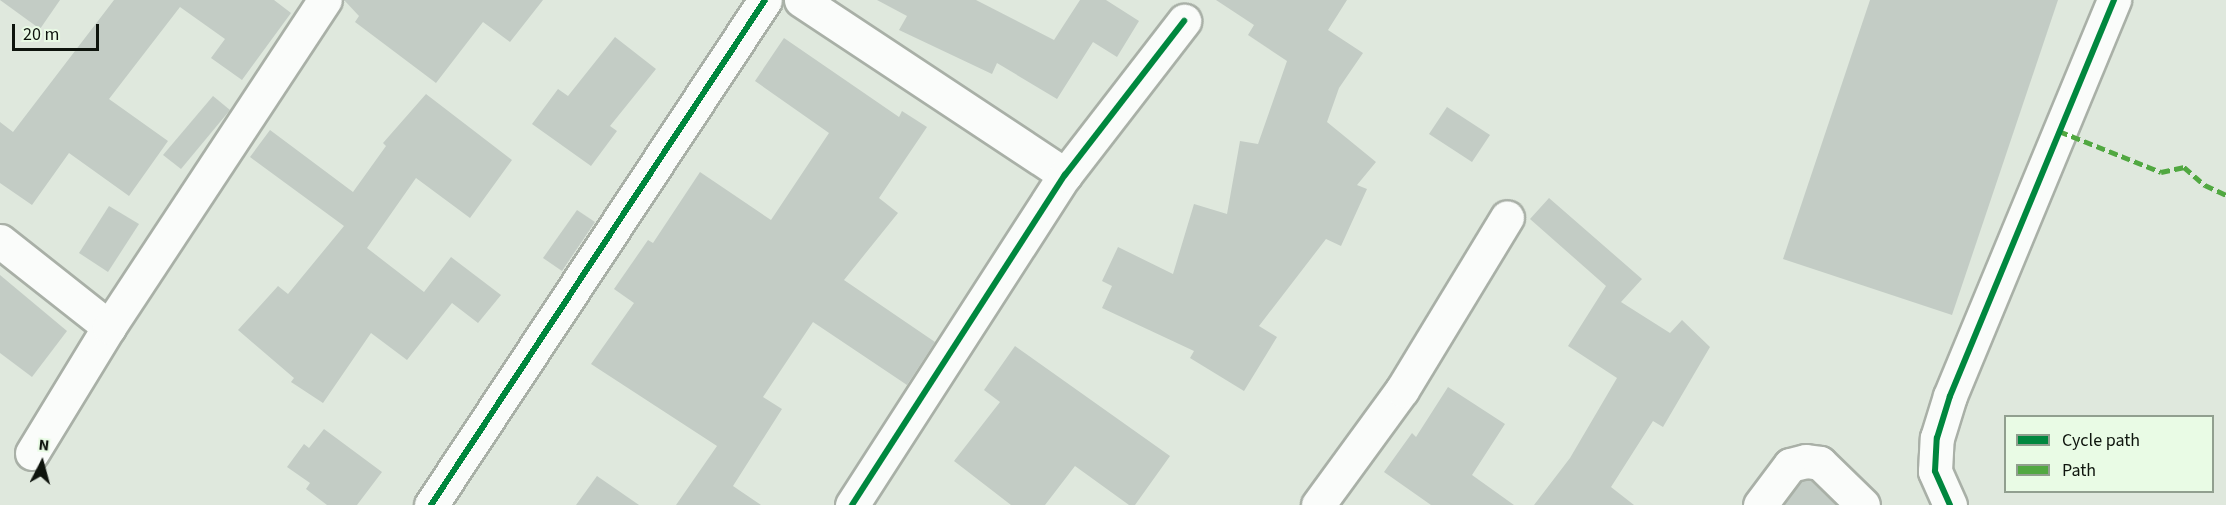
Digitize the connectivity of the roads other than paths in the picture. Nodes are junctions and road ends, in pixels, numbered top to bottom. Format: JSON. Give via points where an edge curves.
{"nodes":[{"id":1,"x":325,"y":0,"type":"edge"},
{"id":2,"x":765,"y":0,"type":"edge"},
{"id":3,"x":801,"y":0,"type":"edge"},
{"id":4,"x":2114,"y":0,"type":"edge"},
{"id":5,"x":1185,"y":21,"type":"dead end"},
{"id":6,"x":1065,"y":175,"type":"junction"},
{"id":7,"x":1507,"y":217,"type":"dead end"},
{"id":8,"x":0,"y":241,"type":"edge"},
{"id":9,"x":109,"y":327,"type":"junction"},
{"id":10,"x":32,"y":453,"type":"dead end"},
{"id":11,"x":431,"y":505,"type":"edge"},
{"id":12,"x":852,"y":505,"type":"edge"},
{"id":13,"x":1318,"y":505,"type":"edge"},
{"id":14,"x":1760,"y":505,"type":"edge"},
{"id":15,"x":1863,"y":505,"type":"edge"},
{"id":16,"x":1950,"y":505,"type":"edge"}],
"edges":[{"from":1,"to":9,"type":"street"},
{"from":2,"to":11,"type":"street"},
{"from":3,"to":6,"type":"street"},
{"from":4,"to":16,"type":"street","via":[[1937,438],[1935,471]]},
{"from":5,"to":6,"type":"street"},
{"from":6,"to":12,"type":"street"},
{"from":7,"to":13,"type":"street","via":[[1402,390]]},
{"from":8,"to":9,"type":"street"},
{"from":9,"to":10,"type":"street"},
{"from":14,"to":15,"type":"street","via":[[1790,465],[1806,461],[1820,463]]}]}
